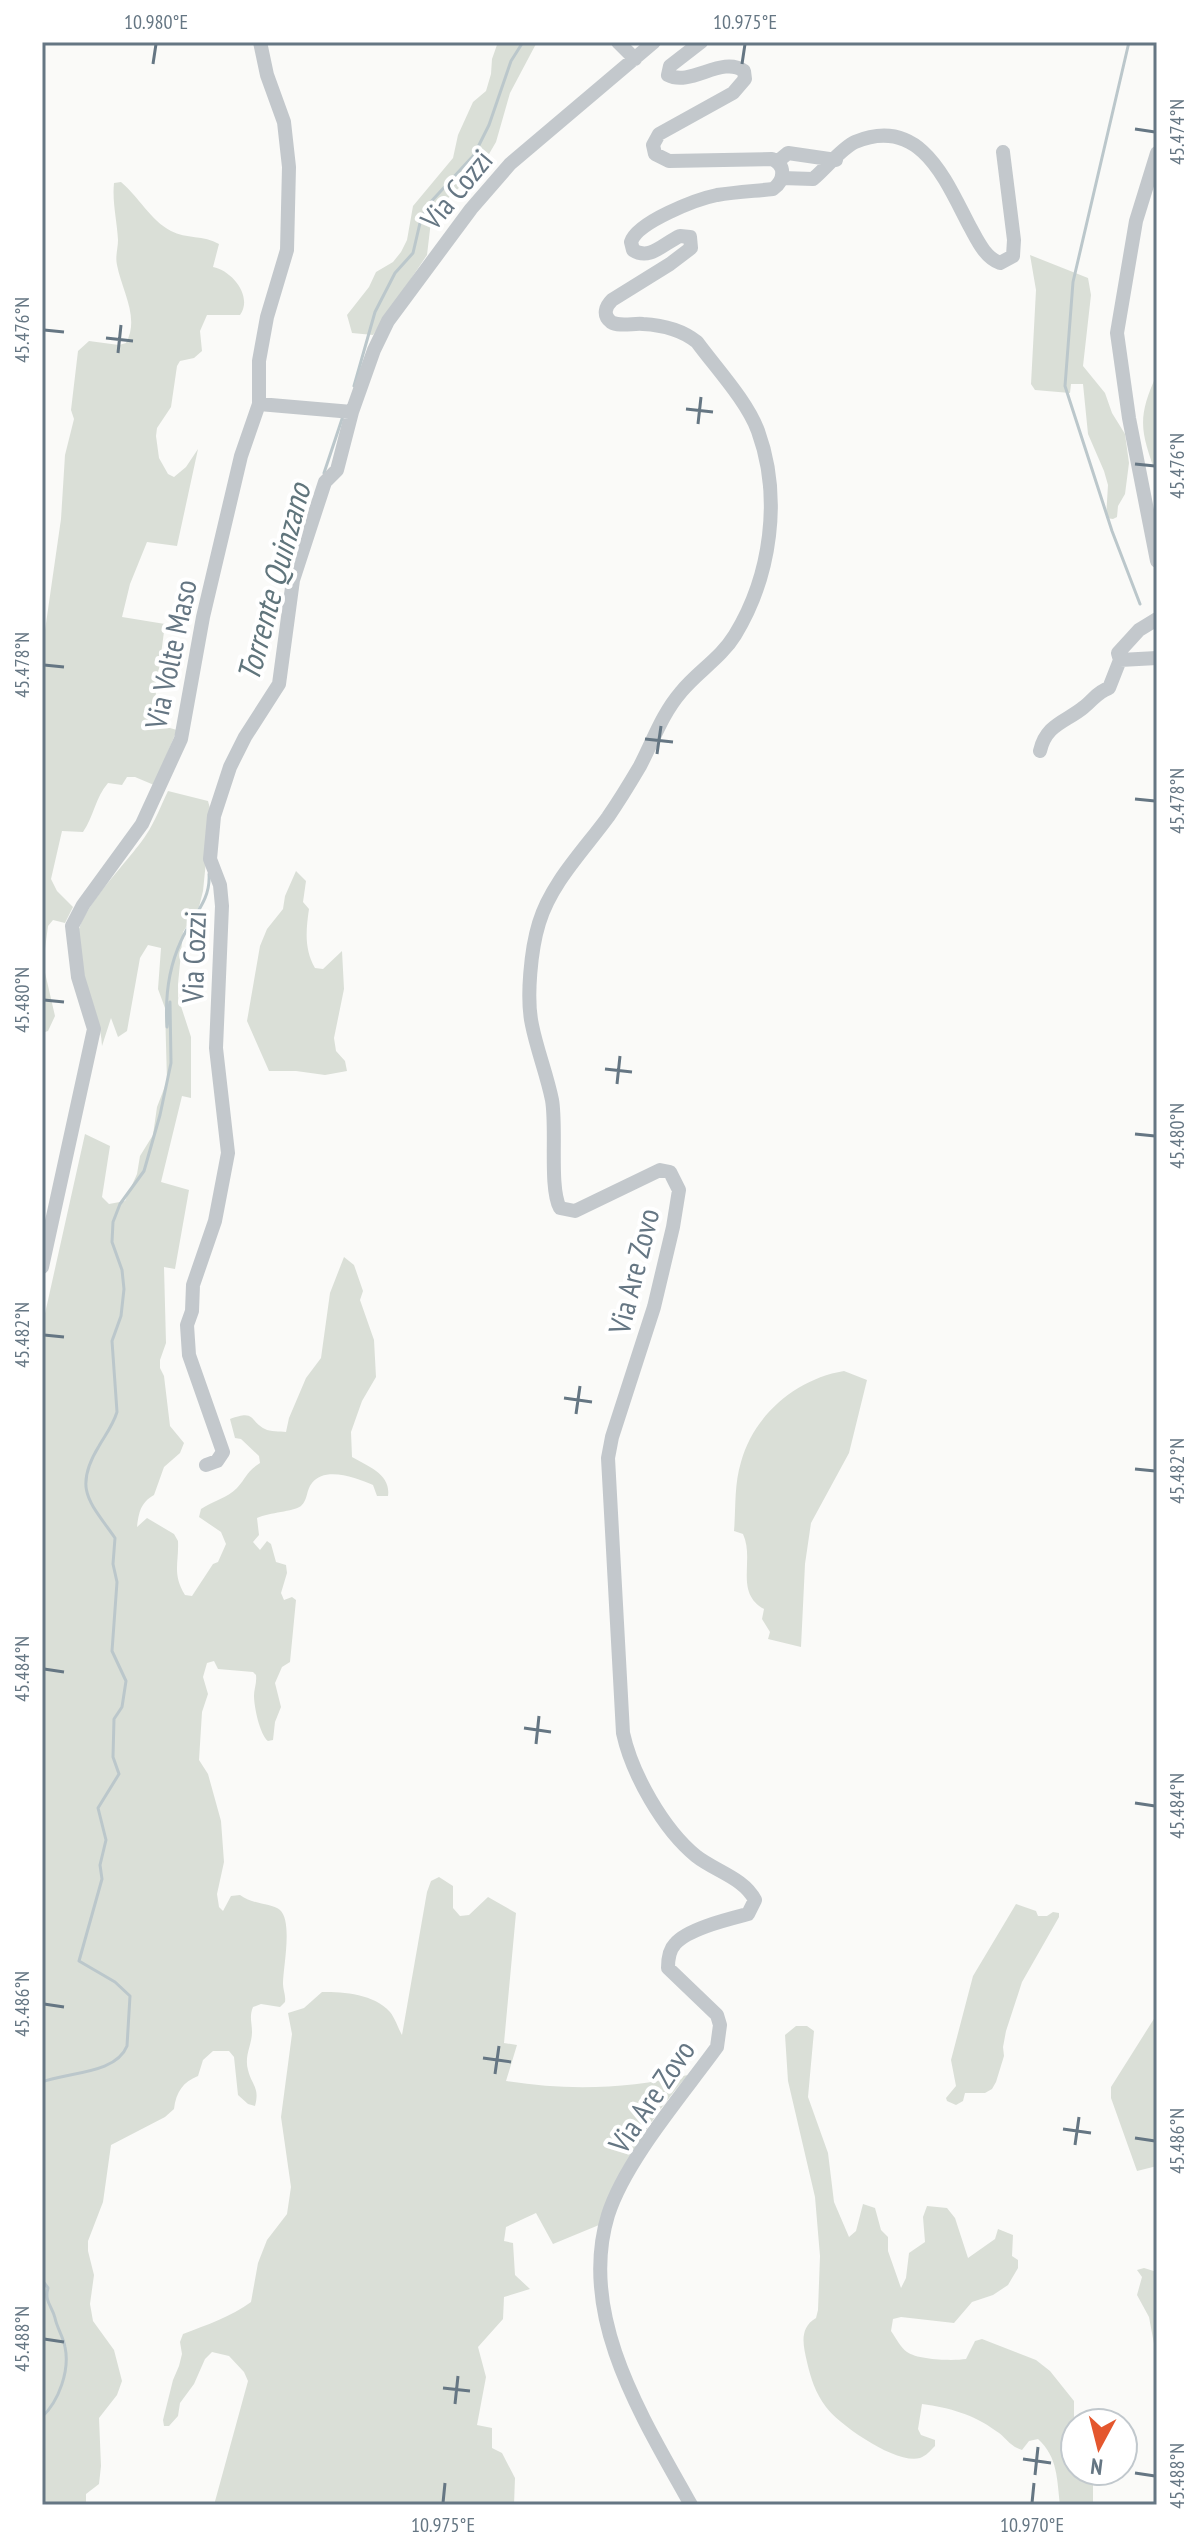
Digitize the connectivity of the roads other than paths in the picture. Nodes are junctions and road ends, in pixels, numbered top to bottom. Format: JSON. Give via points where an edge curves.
{"nodes":[{"id":1,"x":260,"y":42,"type":"edge"},
{"id":2,"x":618,"y":42,"type":"edge"},
{"id":3,"x":654,"y":42,"type":"edge"},
{"id":4,"x":701,"y":42,"type":"edge"},
{"id":5,"x":635,"y":59,"type":"junction"},
{"id":6,"x":1003,"y":152,"type":"dead end"},
{"id":7,"x":1157,"y":153,"type":"edge"},
{"id":8,"x":836,"y":160,"type":"junction"},
{"id":9,"x":777,"y":162,"type":"junction"},
{"id":10,"x":782,"y":178,"type":"junction"},
{"id":11,"x":259,"y":404,"type":"junction"},
{"id":12,"x":347,"y":412,"type":"junction"},
{"id":13,"x":1157,"y":561,"type":"edge"},
{"id":14,"x":1157,"y":619,"type":"edge"},
{"id":15,"x":1157,"y":658,"type":"edge"},
{"id":16,"x":1120,"y":660,"type":"junction"},
{"id":17,"x":1040,"y":751,"type":"dead end"},
{"id":18,"x":42,"y":1267,"type":"edge"},
{"id":19,"x":206,"y":1465,"type":"dead end"},
{"id":20,"x":691,"y":2505,"type":"edge"}],
"edges":[{"from":1,"to":11,"type":"street","via":[[284,122],[289,167],[287,250],[267,317]]},
{"from":2,"to":5,"type":"street"},
{"from":3,"to":5,"type":"street","name":"Via Cozzi"},
{"from":4,"to":9,"type":"street","via":[[670,66],[668,75],[734,66],[744,71],[745,79],[733,93],[661,132],[653,145],[655,154],[669,161]]},
{"from":5,"to":12,"type":"street","name":"Via Cozzi","via":[[510,164],[471,209],[388,321]]},
{"from":6,"to":8,"type":"street","name":"Via Are Zovo","via":[[1014,240],[1013,256],[1000,263],[980,245],[942,172],[909,141],[891,136],[852,143]]},
{"from":7,"to":13,"type":"street","via":[[1136,221],[1117,333]]},
{"from":8,"to":9,"type":"street","via":[[788,153]]},
{"from":8,"to":10,"type":"street","name":"Via Are Zovo","via":[[813,179]]},
{"from":9,"to":10,"type":"street"},
{"from":10,"to":20,"type":"street","name":"Via Are Zovo","via":[[773,189],[714,196],[638,230],[631,242],[639,254],[680,236],[692,239],[691,248],[606,306],[613,323],[650,324],[689,336],[737,396],[757,430],[765,462],[770,536],[734,636],[681,691],[611,813],[550,897],[539,922],[531,972],[531,1021],[553,1106],[560,1208],[575,1211],[660,1170],[670,1172],[678,1185],[654,1307],[608,1458],[623,1733],[641,1786],[679,1839],[744,1885],[755,1900],[748,1914],[673,1944],[668,1968],[717,2015],[717,2047],[631,2167],[608,2215],[602,2250],[599,2285],[617,2359]]},
{"from":11,"to":12,"type":"street"},
{"from":11,"to":18,"type":"street","name":"Via Volte Maso","via":[[244,444],[203,617],[181,739],[142,824],[72,926],[78,977],[94,1029]]},
{"from":12,"to":19,"type":"street","name":"Via Cozzi","via":[[337,470],[325,482],[293,580],[279,684],[230,767],[209,841],[222,906],[216,1048],[228,1153],[187,1325],[189,1355],[223,1452]]},
{"from":14,"to":16,"type":"street","via":[[1126,642],[1118,653]]},
{"from":15,"to":16,"type":"street"},
{"from":16,"to":17,"type":"street","via":[[1109,688],[1054,726]]}]}
